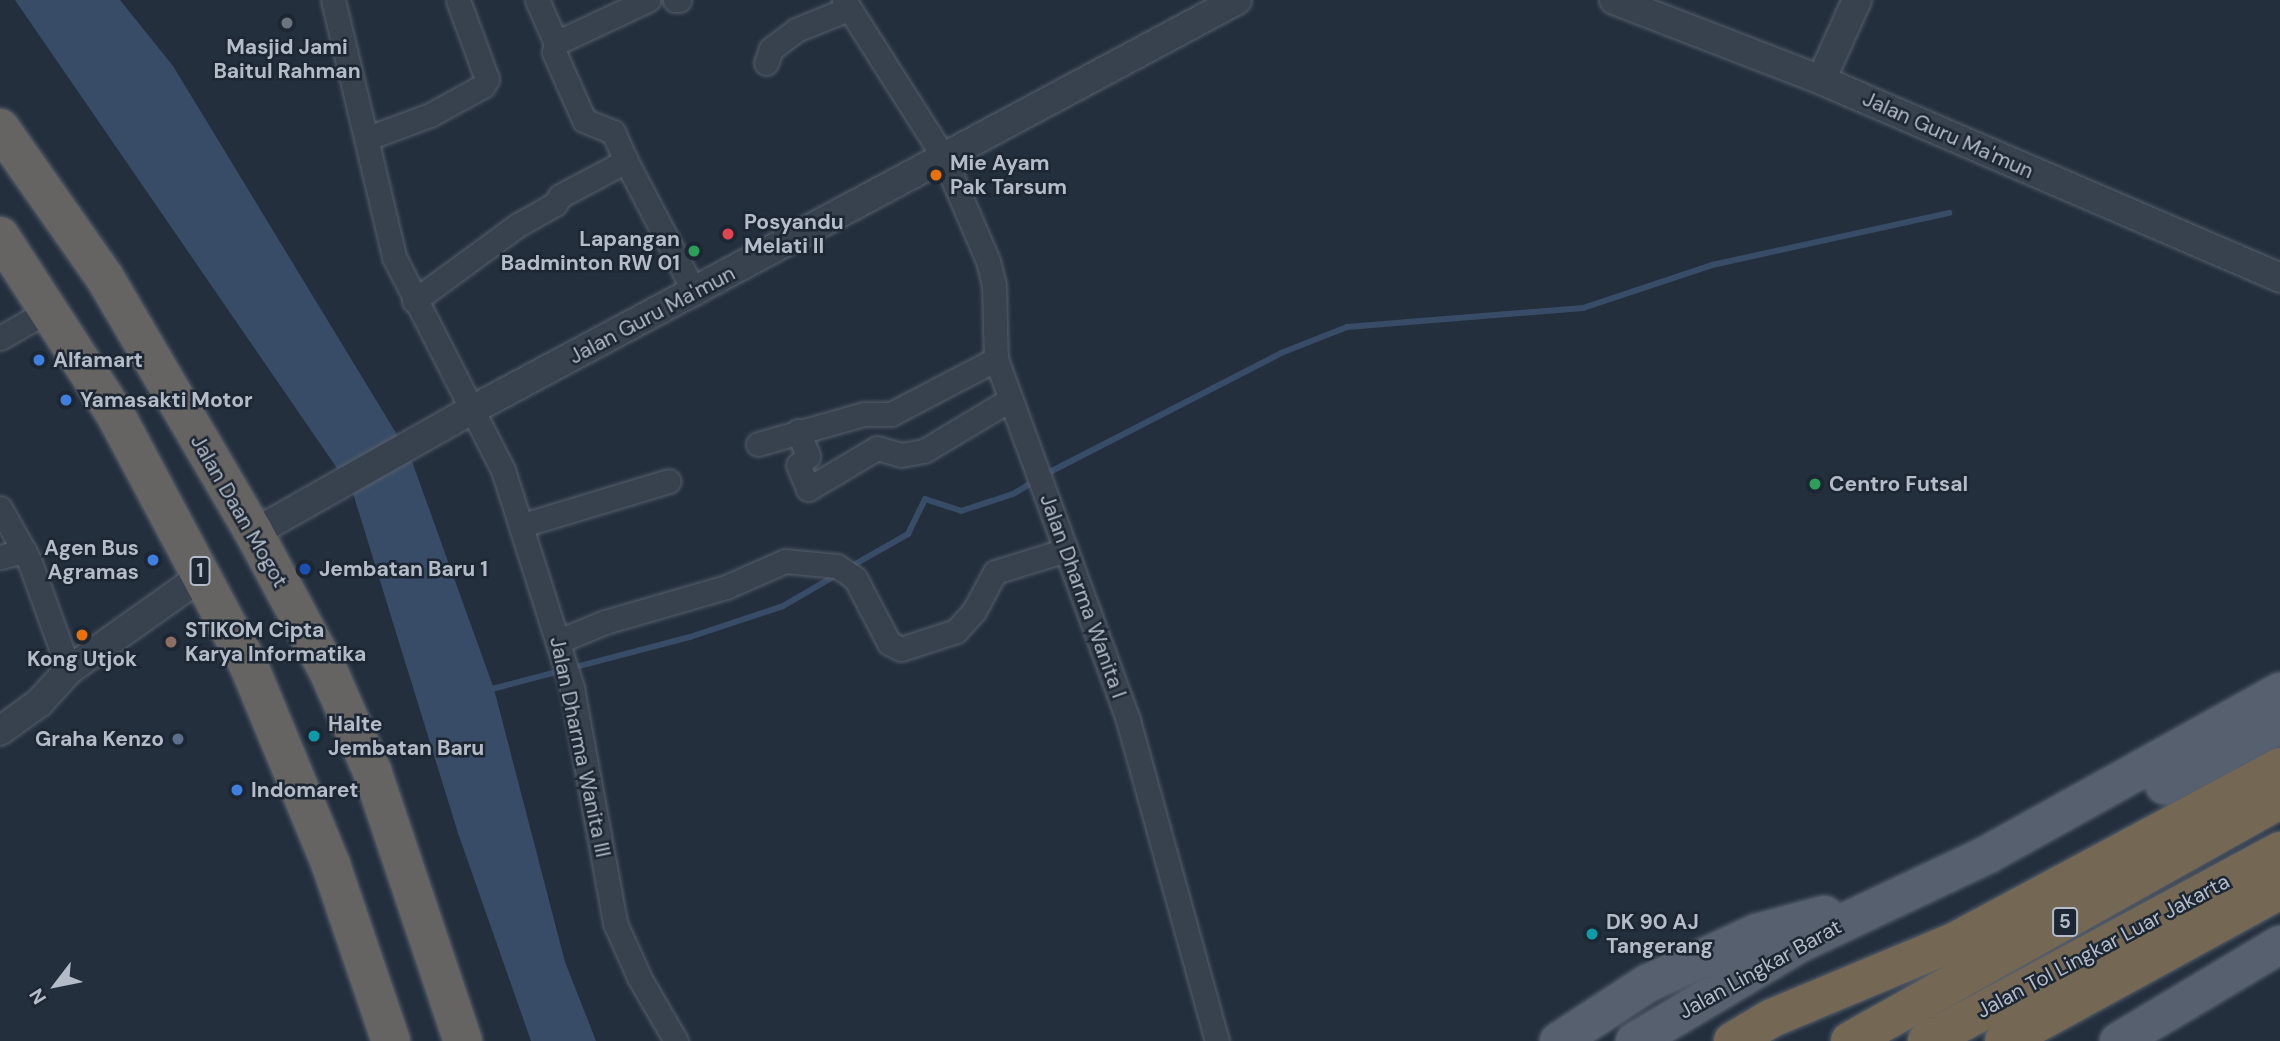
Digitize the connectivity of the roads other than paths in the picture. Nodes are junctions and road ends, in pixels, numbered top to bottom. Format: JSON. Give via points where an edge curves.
{"nodes":[{"id":1,"x":333,"y":0,"type":"edge"},
{"id":2,"x":458,"y":0,"type":"edge"},
{"id":3,"x":537,"y":0,"type":"edge"},
{"id":4,"x":648,"y":0,"type":"edge"},
{"id":5,"x":1237,"y":0,"type":"edge"},
{"id":6,"x":1614,"y":0,"type":"edge"},
{"id":7,"x":1857,"y":0,"type":"edge"},
{"id":8,"x":846,"y":4,"type":"edge"},
{"id":9,"x":556,"y":43,"type":"junction"},
{"id":10,"x":766,"y":63,"type":"dead end"},
{"id":11,"x":1821,"y":80,"type":"junction"},
{"id":12,"x":0,"y":128,"type":"edge"},
{"id":13,"x":368,"y":138,"type":"junction"},
{"id":14,"x":943,"y":156,"type":"junction"},
{"id":15,"x":626,"y":161,"type":"junction"},
{"id":16,"x":0,"y":236,"type":"edge"},
{"id":17,"x":2280,"y":278,"type":"edge"},
{"id":18,"x":695,"y":293,"type":"junction"},
{"id":19,"x":414,"y":301,"type":"junction"},
{"id":20,"x":51,"y":309,"type":"junction"},
{"id":21,"x":0,"y":338,"type":"edge"},
{"id":22,"x":996,"y":359,"type":"junction"},
{"id":23,"x":1011,"y":399,"type":"junction"},
{"id":24,"x":470,"y":411,"type":"junction"},
{"id":25,"x":798,"y":430,"type":"junction"},
{"id":26,"x":758,"y":444,"type":"dead end"},
{"id":27,"x":668,"y":481,"type":"dead end"},
{"id":28,"x":0,"y":508,"type":"edge"},
{"id":29,"x":523,"y":525,"type":"junction"},
{"id":30,"x":254,"y":533,"type":"junction"},
{"id":31,"x":1066,"y":550,"type":"junction"},
{"id":32,"x":24,"y":551,"type":"junction"},
{"id":33,"x":0,"y":557,"type":"edge"},
{"id":34,"x":203,"y":575,"type":"junction"},
{"id":35,"x":561,"y":650,"type":"junction"},
{"id":36,"x":69,"y":670,"type":"junction"},
{"id":37,"x":2280,"y":691,"type":"edge"},
{"id":38,"x":2280,"y":723,"type":"edge"},
{"id":39,"x":0,"y":731,"type":"edge"},
{"id":40,"x":2280,"y":767,"type":"edge"},
{"id":41,"x":2280,"y":800,"type":"edge"},
{"id":42,"x":2057,"y":823,"type":"junction"},
{"id":43,"x":2280,"y":851,"type":"edge"},
{"id":44,"x":2280,"y":890,"type":"edge"},
{"id":45,"x":1887,"y":900,"type":"junction"},
{"id":46,"x":355,"y":929,"type":"junction"},
{"id":47,"x":2274,"y":942,"type":"edge"},
{"id":48,"x":370,"y":1041,"type":"edge"},
{"id":49,"x":391,"y":1041,"type":"edge"},
{"id":50,"x":463,"y":1041,"type":"edge"},
{"id":51,"x":676,"y":1041,"type":"edge"},
{"id":52,"x":1217,"y":1041,"type":"edge"},
{"id":53,"x":1558,"y":1041,"type":"edge"},
{"id":54,"x":1634,"y":1041,"type":"edge"},
{"id":55,"x":1733,"y":1041,"type":"edge"},
{"id":56,"x":1850,"y":1041,"type":"edge"},
{"id":57,"x":1927,"y":1041,"type":"edge"},
{"id":58,"x":2004,"y":1041,"type":"edge"},
{"id":59,"x":2118,"y":1041,"type":"edge"}],
"edges":[{"from":1,"to":13,"type":"street","name":"Jalan Dharma Wanita III"},
{"from":2,"to":13,"type":"street","via":[[487,79],[483,86],[430,115]]},
{"from":3,"to":9,"type":"street"},
{"from":4,"to":9,"type":"street"},
{"from":5,"to":14,"type":"street","name":"Jalan Guru Ma'mun"},
{"from":6,"to":11,"type":"street","name":"Jalan Guru Ma'mun"},
{"from":7,"to":11,"type":"street"},
{"from":8,"to":10,"type":"street","via":[[796,30],[771,49]]},
{"from":8,"to":14,"type":"street","name":"Jalan Dharma Wanita I"},
{"from":9,"to":15,"type":"street","via":[[554,52],[574,104],[584,120],[613,132]]},
{"from":11,"to":17,"type":"street","name":"Jalan Guru Ma'mun"},
{"from":12,"to":30,"type":"highway","name":"Jalan Daan Mogot","via":[[105,278]]},
{"from":13,"to":19,"type":"street","name":"Jalan Dharma Wanita III","via":[[394,257]]},
{"from":14,"to":18,"type":"street","name":"Jalan Guru Ma'mun"},
{"from":14,"to":22,"type":"street","name":"Jalan Dharma Wanita I","via":[[992,273]]},
{"from":15,"to":18,"type":"street"},
{"from":15,"to":19,"type":"street","via":[[560,196],[555,204],[518,225]]},
{"from":16,"to":20,"type":"highway","number":"1"},
{"from":18,"to":24,"type":"street","name":"Jalan Guru Ma'mun"},
{"from":19,"to":24,"type":"street","name":"Jalan Dharma Wanita III"},
{"from":20,"to":21,"type":"street"},
{"from":20,"to":34,"type":"highway","number":"1","via":[[114,412]]},
{"from":22,"to":23,"type":"street","name":"Jalan Dharma Wanita I"},
{"from":22,"to":25,"type":"street","via":[[891,414],[864,414]]},
{"from":23,"to":25,"type":"street","via":[[924,451],[901,455],[877,448],[808,489],[798,465],[808,456]]},
{"from":23,"to":31,"type":"street","name":"Jalan Dharma Wanita I"},
{"from":24,"to":29,"type":"street","name":"Jalan Dharma Wanita III","via":[[499,459]]},
{"from":24,"to":30,"type":"street","name":"Jalan Guru Ma'mun"},
{"from":25,"to":26,"type":"street"},
{"from":27,"to":29,"type":"street"},
{"from":28,"to":32,"type":"street"},
{"from":29,"to":35,"type":"street","name":"Jalan Dharma Wanita III"},
{"from":30,"to":50,"type":"highway","name":"Jalan Daan Mogot","via":[[330,675],[367,760]]},
{"from":31,"to":35,"type":"street","via":[[995,572],[974,611],[956,631],[901,649],[889,643],[846,572],[785,561],[726,586],[605,622]]},
{"from":31,"to":52,"type":"street","name":"Jalan Dharma Wanita I","via":[[1128,720]]},
{"from":32,"to":33,"type":"street"},
{"from":32,"to":36,"type":"street"},
{"from":34,"to":36,"type":"street"},
{"from":34,"to":46,"type":"highway","number":"1","via":[[249,666]]},
{"from":35,"to":51,"type":"street","name":"Jalan Dharma Wanita III","via":[[615,923],[640,979]]},
{"from":36,"to":39,"type":"street","via":[[39,703]]},
{"from":37,"to":42,"type":"main road","name":"Jalan Lingkar Barat"},
{"from":38,"to":42,"type":"main road","name":"Jalan Lingkar Barat","via":[[2091,824]]},
{"from":40,"to":55,"type":"highway","via":[[1956,941],[1773,1018]]},
{"from":41,"to":56,"type":"highway","name":"Jalan Tol Lingkar Luar Jakarta","number":"5"},
{"from":42,"to":45,"type":"main road","name":"Jalan Lingkar Barat"},
{"from":43,"to":57,"type":"highway","name":"Jalan Tol Lingkar Luar Jakarta","number":"5"},
{"from":44,"to":58,"type":"highway"},
{"from":45,"to":53,"type":"main road","name":"Jalan Lingkar Barat","via":[[1758,933],[1647,983]]},
{"from":45,"to":54,"type":"main road","name":"Jalan Lingkar Barat","via":[[1801,942]]},
{"from":46,"to":48,"type":"highway"},
{"from":46,"to":49,"type":"highway","number":"1"},
{"from":47,"to":59,"type":"main road"}]}
